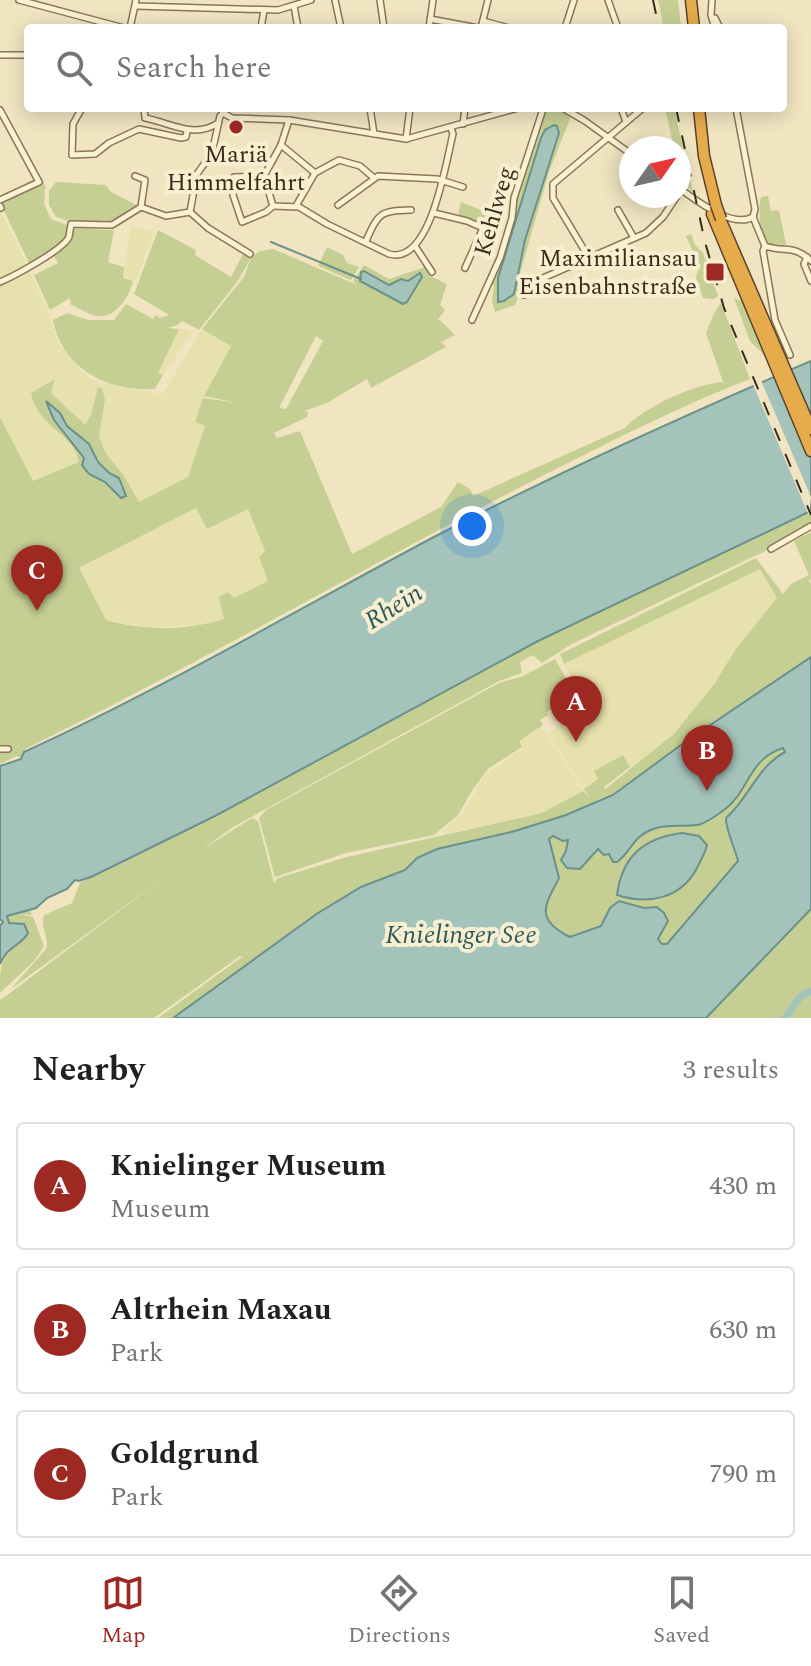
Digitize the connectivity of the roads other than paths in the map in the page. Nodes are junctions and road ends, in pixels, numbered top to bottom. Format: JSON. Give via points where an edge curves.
{"nodes":[{"id":1,"x":19,"y":0,"type":"edge"},
{"id":2,"x":256,"y":0,"type":"edge"},
{"id":3,"x":311,"y":0,"type":"edge"},
{"id":4,"x":335,"y":0,"type":"edge"},
{"id":5,"x":380,"y":0,"type":"edge"},
{"id":6,"x":433,"y":0,"type":"edge"},
{"id":7,"x":488,"y":0,"type":"edge"},
{"id":8,"x":573,"y":0,"type":"edge"},
{"id":9,"x":608,"y":0,"type":"edge"},
{"id":10,"x":712,"y":0,"type":"edge"},
{"id":11,"x":690,"y":1,"type":"edge"},
{"id":12,"x":136,"y":3,"type":"edge"},
{"id":13,"x":294,"y":6,"type":"junction"},
{"id":14,"x":256,"y":10,"type":"junction"},
{"id":15,"x":264,"y":10,"type":"junction"},
{"id":16,"x":430,"y":19,"type":"junction"},
{"id":17,"x":112,"y":24,"type":"edge"},
{"id":18,"x":128,"y":24,"type":"edge"},
{"id":19,"x":262,"y":24,"type":"edge"},
{"id":20,"x":297,"y":24,"type":"edge"},
{"id":21,"x":340,"y":24,"type":"edge"},
{"id":22,"x":383,"y":24,"type":"edge"},
{"id":23,"x":429,"y":24,"type":"edge"},
{"id":24,"x":466,"y":24,"type":"edge"},
{"id":25,"x":482,"y":24,"type":"edge"},
{"id":26,"x":566,"y":24,"type":"edge"},
{"id":27,"x":617,"y":24,"type":"edge"},
{"id":28,"x":688,"y":24,"type":"edge"},
{"id":29,"x":693,"y":24,"type":"edge"},
{"id":30,"x":717,"y":24,"type":"edge"},
{"id":31,"x":0,"y":55,"type":"edge"},
{"id":32,"x":24,"y":55,"type":"edge"},
{"id":33,"x":0,"y":110,"type":"edge"},
{"id":34,"x":80,"y":112,"type":"edge"},
{"id":35,"x":144,"y":112,"type":"edge"},
{"id":36,"x":222,"y":112,"type":"edge"},
{"id":37,"x":225,"y":112,"type":"edge"},
{"id":38,"x":371,"y":112,"type":"edge"},
{"id":39,"x":409,"y":112,"type":"edge"},
{"id":40,"x":464,"y":112,"type":"edge"},
{"id":41,"x":504,"y":112,"type":"edge"},
{"id":42,"x":543,"y":112,"type":"edge"},
{"id":43,"x":569,"y":112,"type":"edge"},
{"id":44,"x":622,"y":112,"type":"edge"},
{"id":45,"x":638,"y":112,"type":"edge"},
{"id":46,"x":692,"y":112,"type":"edge"},
{"id":47,"x":699,"y":112,"type":"edge"},
{"id":48,"x":737,"y":112,"type":"edge"},
{"id":49,"x":289,"y":120,"type":"junction"},
{"id":50,"x":219,"y":122,"type":"junction"},
{"id":51,"x":626,"y":122,"type":"junction"},
{"id":52,"x":463,"y":124,"type":"junction"},
{"id":53,"x":451,"y":128,"type":"junction"},
{"id":54,"x":187,"y":131,"type":"junction"},
{"id":55,"x":374,"y":134,"type":"junction"},
{"id":56,"x":607,"y":138,"type":"junction"},
{"id":57,"x":406,"y":139,"type":"junction"},
{"id":58,"x":281,"y":145,"type":"junction"},
{"id":59,"x":619,"y":146,"type":"edge"},
{"id":60,"x":315,"y":173,"type":"junction"},
{"id":61,"x":135,"y":176,"type":"dead end"},
{"id":62,"x":264,"y":176,"type":"junction"},
{"id":63,"x":374,"y":178,"type":"junction"},
{"id":64,"x":441,"y":180,"type":"junction"},
{"id":65,"x":463,"y":187,"type":"dead end"},
{"id":66,"x":691,"y":198,"type":"edge"},
{"id":67,"x":0,"y":205,"type":"edge"},
{"id":68,"x":338,"y":205,"type":"dead end"},
{"id":69,"x":273,"y":206,"type":"junction"},
{"id":70,"x":296,"y":206,"type":"junction"},
{"id":71,"x":141,"y":207,"type":"junction"},
{"id":72,"x":669,"y":208,"type":"edge"},
{"id":73,"x":411,"y":210,"type":"dead end"},
{"id":74,"x":618,"y":210,"type":"dead end"},
{"id":75,"x":714,"y":210,"type":"junction"},
{"id":76,"x":190,"y":212,"type":"junction"},
{"id":77,"x":434,"y":213,"type":"junction"},
{"id":78,"x":753,"y":217,"type":"junction"},
{"id":79,"x":634,"y":238,"type":"junction"},
{"id":80,"x":366,"y":241,"type":"junction"},
{"id":81,"x":415,"y":246,"type":"junction"},
{"id":82,"x":765,"y":246,"type":"junction"},
{"id":83,"x":250,"y":254,"type":"dead end"},
{"id":84,"x":589,"y":258,"type":"junction"},
{"id":85,"x":809,"y":259,"type":"edge"},
{"id":86,"x":465,"y":268,"type":"dead end"},
{"id":87,"x":432,"y":272,"type":"dead end"},
{"id":88,"x":739,"y":272,"type":"junction"},
{"id":89,"x":811,"y":281,"type":"edge"},
{"id":90,"x":0,"y":282,"type":"edge"},
{"id":91,"x":524,"y":295,"type":"dead end"},
{"id":92,"x":472,"y":320,"type":"dead end"},
{"id":93,"x":790,"y":355,"type":"dead end"},
{"id":94,"x":811,"y":429,"type":"edge"},
{"id":95,"x":811,"y":451,"type":"edge"},
{"id":96,"x":811,"y":526,"type":"edge"},
{"id":97,"x":771,"y":549,"type":"dead end"},
{"id":98,"x":0,"y":749,"type":"edge"},
{"id":99,"x":8,"y":749,"type":"dead end"}],
"edges":[{"from":1,"to":17,"type":"street"},
{"from":2,"to":14,"type":"street"},
{"from":3,"to":13,"type":"street"},
{"from":4,"to":21,"type":"street"},
{"from":5,"to":22,"type":"street"},
{"from":6,"to":16,"type":"street"},
{"from":7,"to":25,"type":"street"},
{"from":8,"to":26,"type":"street"},
{"from":9,"to":27,"type":"street"},
{"from":10,"to":30,"type":"street"},
{"from":11,"to":28,"type":"highway"},
{"from":11,"to":29,"type":"highway"},
{"from":12,"to":14,"type":"street"},
{"from":12,"to":18,"type":"street"},
{"from":13,"to":15,"type":"street"},
{"from":13,"to":20,"type":"street"},
{"from":14,"to":15,"type":"street"},
{"from":15,"to":19,"type":"street"},
{"from":16,"to":23,"type":"street"},
{"from":16,"to":24,"type":"street"},
{"from":31,"to":32,"type":"street"},
{"from":33,"to":67,"type":"street","via":[[39,182]]},
{"from":34,"to":54,"type":"street","via":[[73,124],[72,155],[95,154],[139,129],[181,138]]},
{"from":35,"to":54,"type":"street","via":[[145,118]]},
{"from":36,"to":50,"type":"street"},
{"from":37,"to":49,"type":"street","via":[[232,118]]},
{"from":38,"to":55,"type":"street"},
{"from":39,"to":57,"type":"street"},
{"from":40,"to":52,"type":"street"},
{"from":41,"to":52,"type":"street"},
{"from":42,"to":92,"type":"street","name":"Kehlweg","via":[[500,258]]},
{"from":43,"to":56,"type":"street"},
{"from":44,"to":51,"type":"street"},
{"from":45,"to":51,"type":"street"},
{"from":46,"to":75,"type":"highway","via":[[698,157]]},
{"from":47,"to":75,"type":"highway"},
{"from":48,"to":78,"type":"street"},
{"from":49,"to":55,"type":"street"},
{"from":49,"to":58,"type":"street"},
{"from":50,"to":54,"type":"street"},
{"from":50,"to":76,"type":"street","via":[[212,153],[197,174]]},
{"from":51,"to":56,"type":"street"},
{"from":52,"to":53,"type":"street"},
{"from":53,"to":57,"type":"street"},
{"from":53,"to":64,"type":"street"},
{"from":55,"to":57,"type":"street"},
{"from":56,"to":59,"type":"street"},
{"from":56,"to":84,"type":"street","via":[[552,188]]},
{"from":58,"to":60,"type":"street"},
{"from":58,"to":62,"type":"street"},
{"from":60,"to":63,"type":"street","via":[[339,160],[360,166]]},
{"from":60,"to":70,"type":"street"},
{"from":61,"to":71,"type":"street","via":[[145,180]]},
{"from":62,"to":69,"type":"street"},
{"from":62,"to":69,"type":"street","via":[[236,175],[233,195],[242,222]]},
{"from":63,"to":64,"type":"street"},
{"from":63,"to":68,"type":"street"},
{"from":64,"to":65,"type":"street"},
{"from":64,"to":77,"type":"street"},
{"from":66,"to":78,"type":"street","via":[[731,217]]},
{"from":69,"to":70,"type":"street"},
{"from":70,"to":80,"type":"street"},
{"from":71,"to":76,"type":"street","via":[[166,216]]},
{"from":71,"to":90,"type":"street","via":[[112,225],[71,224],[60,248]]},
{"from":72,"to":79,"type":"street","via":[[646,233]]},
{"from":73,"to":80,"type":"street","via":[[383,212]]},
{"from":74,"to":79,"type":"street"},
{"from":75,"to":88,"type":"highway"},
{"from":76,"to":83,"type":"street"},
{"from":77,"to":81,"type":"street"},
{"from":77,"to":86,"type":"street","via":[[483,228]]},
{"from":78,"to":82,"type":"street"},
{"from":79,"to":84,"type":"street"},
{"from":80,"to":81,"type":"street","via":[[395,256]]},
{"from":81,"to":87,"type":"street"},
{"from":82,"to":85,"type":"street","via":[[796,249]]},
{"from":82,"to":93,"type":"street","via":[[775,320]]},
{"from":84,"to":91,"type":"street","via":[[527,285]]},
{"from":85,"to":89,"type":"street","via":[[804,264]]},
{"from":88,"to":94,"type":"highway"},
{"from":88,"to":95,"type":"highway"},
{"from":96,"to":97,"type":"street"},
{"from":98,"to":99,"type":"street"}]}
